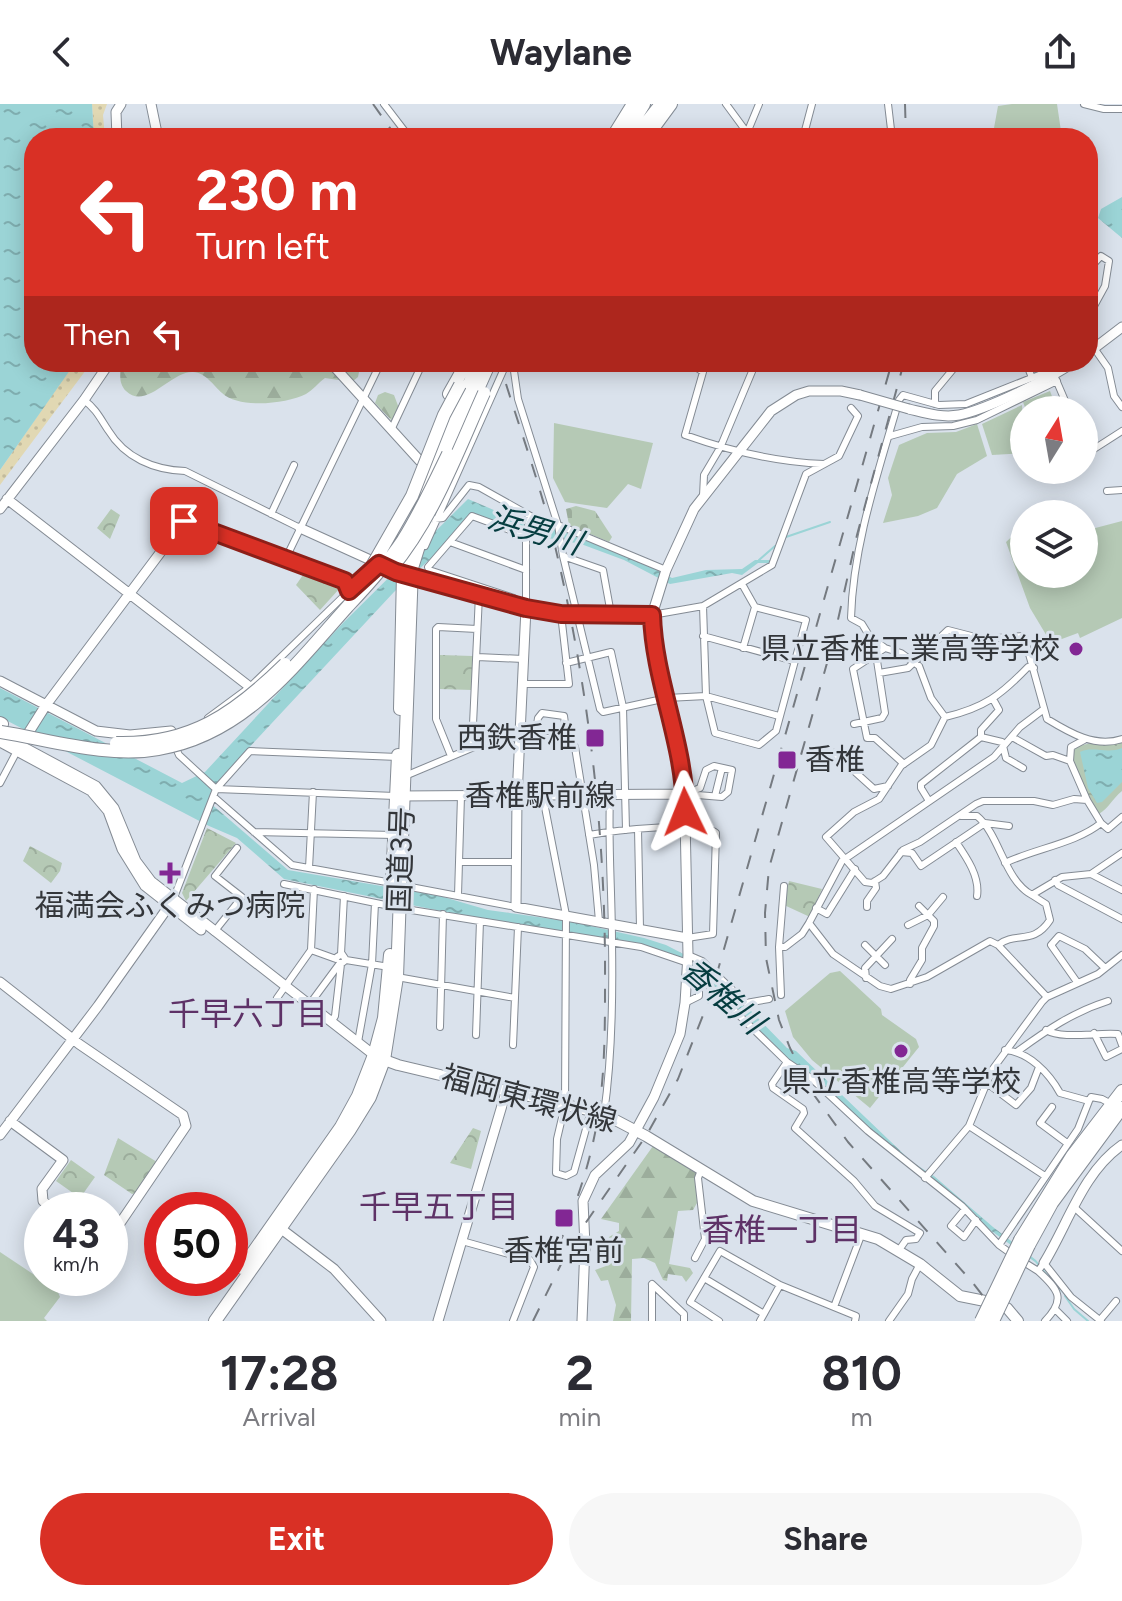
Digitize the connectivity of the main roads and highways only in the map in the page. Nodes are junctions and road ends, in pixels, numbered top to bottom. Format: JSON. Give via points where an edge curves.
{"nodes":[{"id":1,"x":633,"y":104,"type":"edge"},
{"id":2,"x":643,"y":104,"type":"edge"},
{"id":3,"x":658,"y":104,"type":"edge"},
{"id":4,"x":671,"y":104,"type":"edge"},
{"id":5,"x":618,"y":128,"type":"edge"},
{"id":6,"x":628,"y":128,"type":"edge"},
{"id":7,"x":641,"y":128,"type":"edge"},
{"id":8,"x":653,"y":128,"type":"edge"},
{"id":9,"x":464,"y":372,"type":"edge"},
{"id":10,"x":466,"y":372,"type":"edge"},
{"id":11,"x":480,"y":372,"type":"edge"},
{"id":12,"x":481,"y":372,"type":"edge"},
{"id":13,"x":481,"y":372,"type":"edge"},
{"id":14,"x":494,"y":372,"type":"edge"},
{"id":15,"x":445,"y":452,"type":"junction"},
{"id":16,"x":404,"y":558,"type":"junction"},
{"id":17,"x":404,"y":576,"type":"junction"},
{"id":18,"x":363,"y":582,"type":"junction"},
{"id":19,"x":332,"y":627,"type":"junction"},
{"id":20,"x":0,"y":723,"type":"edge"},
{"id":21,"x":0,"y":733,"type":"edge"},
{"id":22,"x":400,"y":796,"type":"junction"},
{"id":23,"x":396,"y":884,"type":"junction"},
{"id":24,"x":379,"y":1058,"type":"junction"},
{"id":25,"x":1122,"y":1091,"type":"edge"},
{"id":26,"x":1119,"y":1109,"type":"edge"},
{"id":27,"x":1025,"y":1243,"type":"junction"},
{"id":28,"x":205,"y":1321,"type":"edge"},
{"id":29,"x":215,"y":1321,"type":"edge"},
{"id":30,"x":981,"y":1321,"type":"edge"},
{"id":31,"x":993,"y":1321,"type":"edge"},
{"id":32,"x":1018,"y":1321,"type":"edge"}],
"edges":[{"from":1,"to":5,"type":"highway"},
{"from":2,"to":6,"type":"highway"},
{"from":3,"to":7,"type":"highway"},
{"from":4,"to":8,"type":"highway"},
{"from":9,"to":16,"type":"highway","via":[[420,461]]},
{"from":10,"to":18,"type":"highway","bridge":true,"via":[[412,496]]},
{"from":11,"to":16,"type":"highway","name":"国道3号","via":[[431,466]]},
{"from":12,"to":15,"type":"highway"},
{"from":13,"to":17,"type":"highway","name":"国道3号","via":[[441,472],[422,545]]},
{"from":14,"to":19,"type":"highway","bridge":true,"via":[[411,545]]},
{"from":15,"to":18,"type":"highway","bridge":true,"via":[[406,523]]},
{"from":15,"to":19,"type":"highway","bridge":true,"via":[[402,540]]},
{"from":16,"to":17,"type":"highway","name":"国道3号"},
{"from":17,"to":22,"type":"highway","name":"国道3号"},
{"from":17,"to":22,"type":"highway","name":"国道3号","via":[[405,776]]},
{"from":18,"to":20,"type":"highway","bridge":true,"via":[[259,690],[200,729],[155,741],[118,743]]},
{"from":19,"to":21,"type":"highway","bridge":true,"via":[[246,712],[189,742],[118,751]]},
{"from":22,"to":23,"type":"highway","name":"国道3号"},
{"from":22,"to":23,"type":"highway","name":"国道3号","via":[[394,835]]},
{"from":23,"to":24,"type":"highway","name":"国道3号","via":[[393,972]]},
{"from":24,"to":28,"type":"highway","name":"国道3号","via":[[341,1127]]},
{"from":24,"to":29,"type":"highway","name":"国道3号","via":[[370,1097],[349,1131]]},
{"from":24,"to":32,"type":"main road","name":"福岡東環状線","via":[[604,1114],[739,1194],[862,1233],[899,1250],[960,1296],[1007,1308]]},
{"from":25,"to":26,"type":"highway"},
{"from":26,"to":27,"type":"highway"},
{"from":27,"to":30,"type":"highway","bridge":true},
{"from":27,"to":31,"type":"highway","bridge":true}]}
